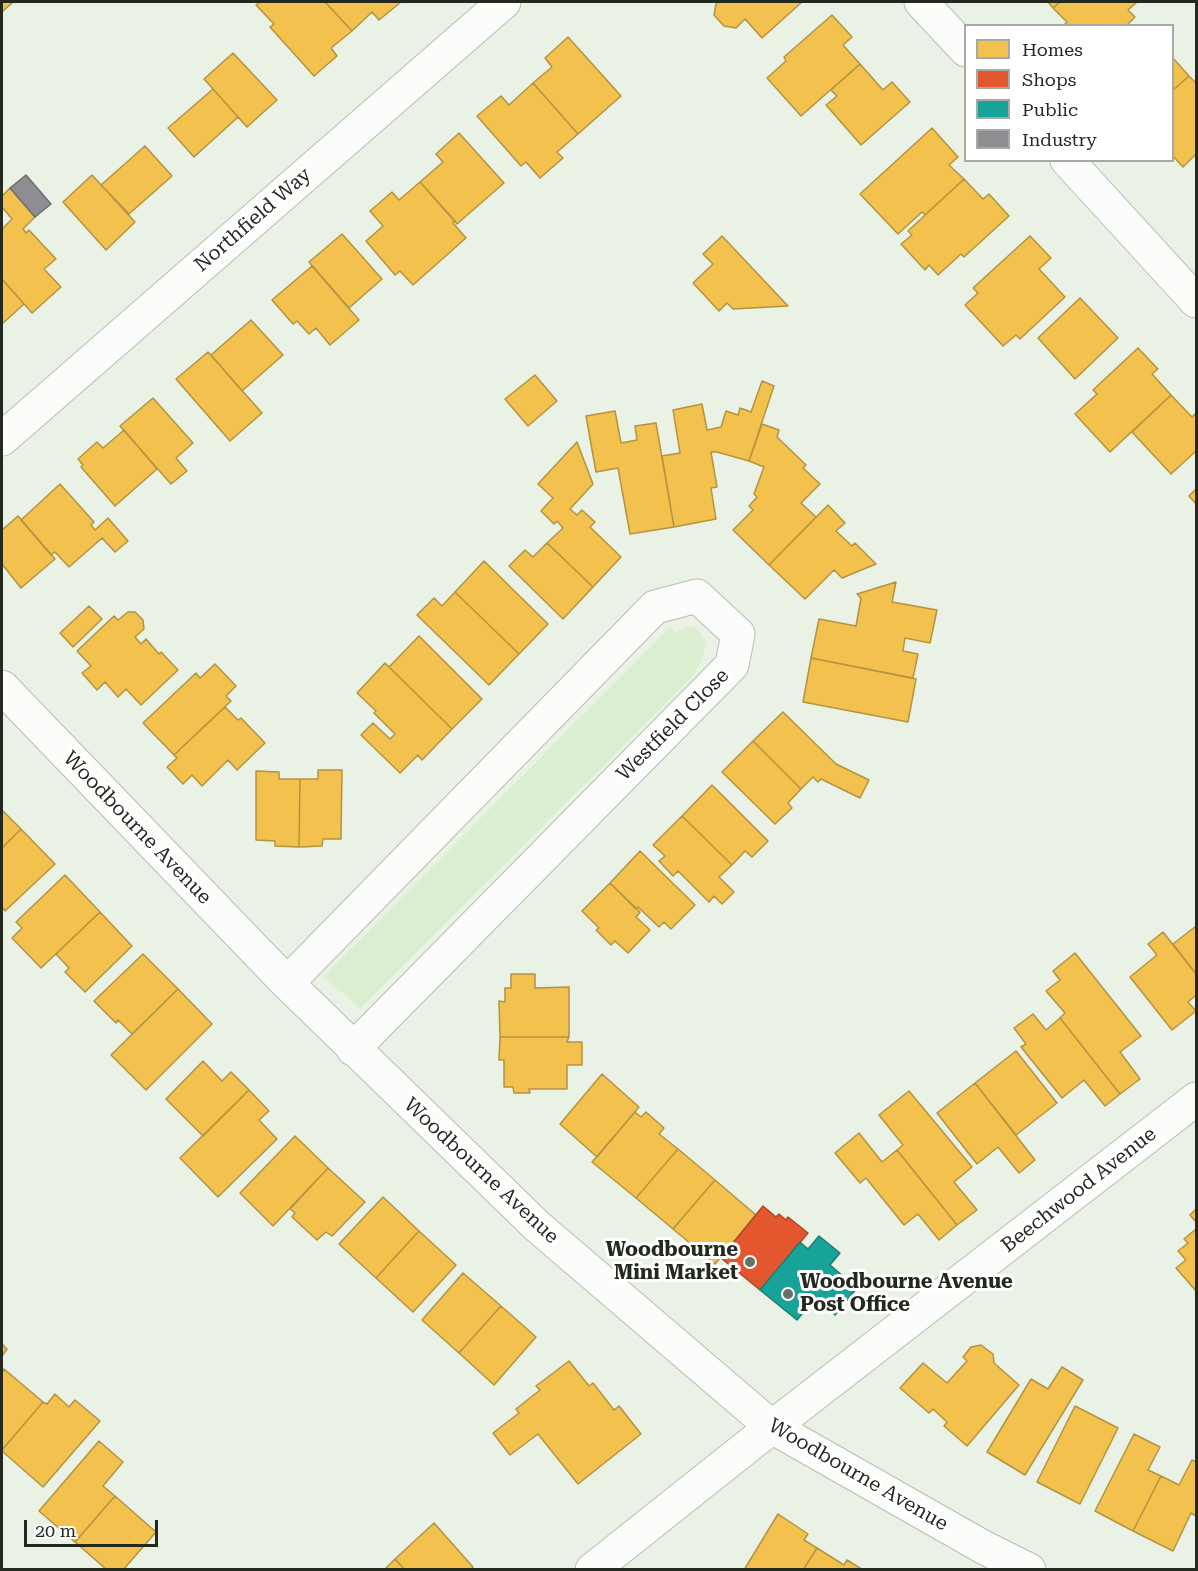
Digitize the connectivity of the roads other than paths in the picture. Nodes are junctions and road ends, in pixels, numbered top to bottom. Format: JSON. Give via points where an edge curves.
{"nodes":[{"id":1,"x":504,"y":2,"type":"edge"},
{"id":2,"x":921,"y":2,"type":"edge"},
{"id":3,"x":964,"y":48,"type":"edge"},
{"id":4,"x":1069,"y":162,"type":"edge"},
{"id":5,"x":1197,"y":301,"type":"edge"},
{"id":6,"x":2,"y":439,"type":"edge"},
{"id":7,"x":2,"y":687,"type":"edge"},
{"id":8,"x":287,"y":983,"type":"junction"},
{"id":9,"x":353,"y":1049,"type":"junction"},
{"id":10,"x":1197,"y":1099,"type":"edge"},
{"id":11,"x":772,"y":1427,"type":"junction"},
{"id":12,"x":592,"y":1569,"type":"edge"},
{"id":13,"x":1029,"y":1569,"type":"edge"}],
"edges":[{"from":1,"to":6,"type":"street","name":"Northfield Way"},
{"from":2,"to":3,"type":"street"},
{"from":4,"to":5,"type":"street"},
{"from":7,"to":8,"type":"street","name":"Woodbourne Avenue"},
{"from":8,"to":9,"type":"street","name":"Woodbourne Avenue"},
{"from":8,"to":9,"type":"street","name":"Westfield Close","via":[[655,607],[697,596],[738,634],[732,665]]},
{"from":9,"to":11,"type":"street","name":"Woodbourne Avenue","via":[[537,1226]]},
{"from":10,"to":11,"type":"street","name":"Beechwood Avenue"},
{"from":11,"to":12,"type":"street","name":"Beechwood Avenue"},
{"from":11,"to":13,"type":"street","name":"Woodbourne Avenue"}]}
